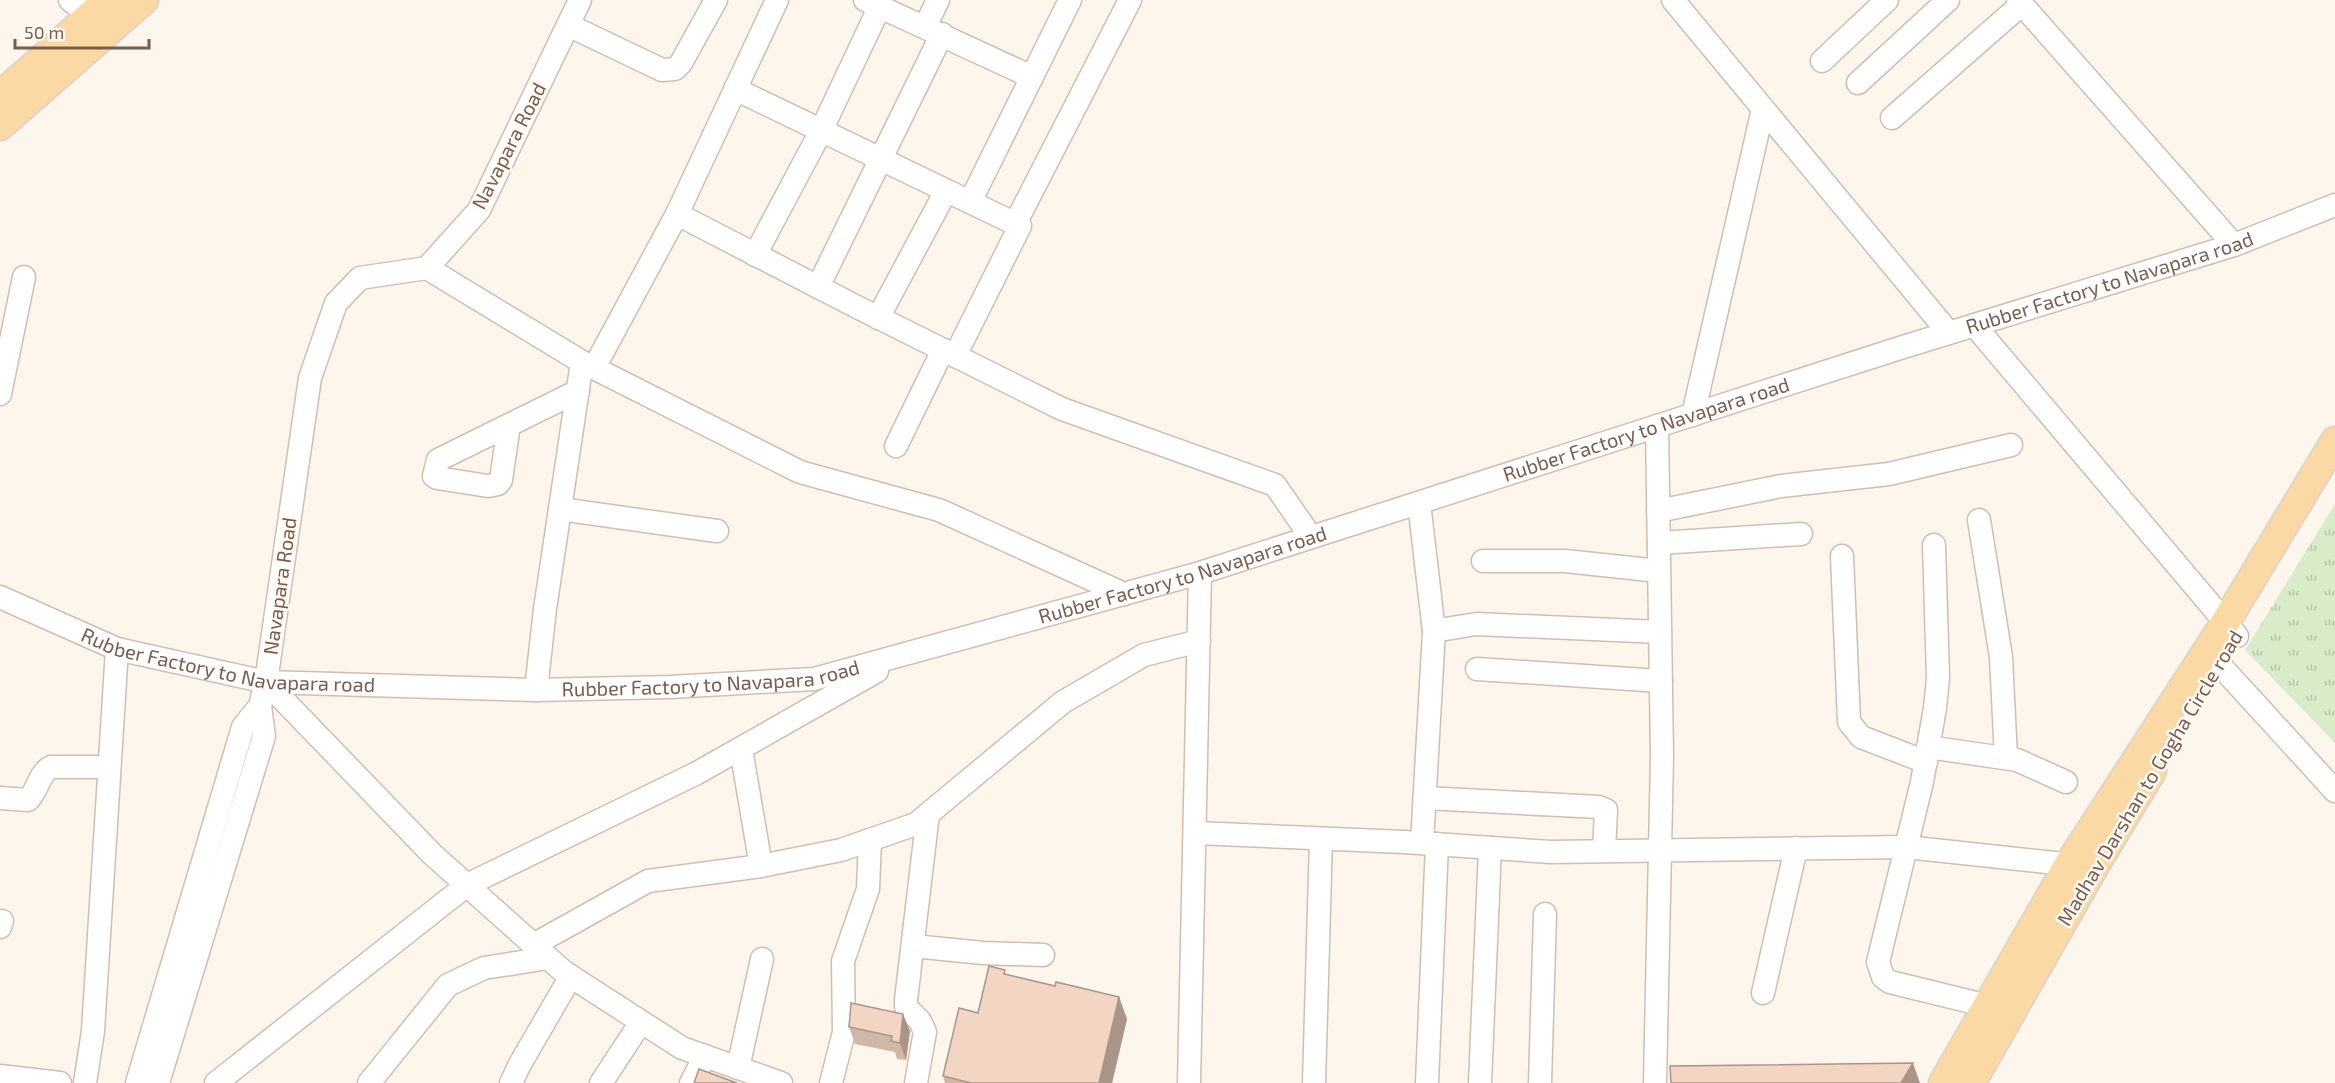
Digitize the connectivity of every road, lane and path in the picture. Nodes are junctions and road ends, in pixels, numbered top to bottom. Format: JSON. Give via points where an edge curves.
{"nodes":[{"id":1,"x":144,"y":0,"type":"edge"},
{"id":2,"x":580,"y":0,"type":"edge"},
{"id":3,"x":716,"y":0,"type":"edge"},
{"id":4,"x":777,"y":0,"type":"edge"},
{"id":5,"x":938,"y":0,"type":"edge"},
{"id":6,"x":1070,"y":0,"type":"edge"},
{"id":7,"x":1130,"y":0,"type":"edge"},
{"id":8,"x":1887,"y":0,"type":"edge"},
{"id":9,"x":1948,"y":0,"type":"edge"},
{"id":10,"x":1673,"y":1,"type":"edge"},
{"id":11,"x":2020,"y":2,"type":"edge"},
{"id":12,"x":873,"y":3,"type":"edge"},
{"id":13,"x":90,"y":5,"type":"edge"},
{"id":14,"x":568,"y":25,"type":"junction"},
{"id":15,"x":934,"y":31,"type":"junction"},
{"id":16,"x":1822,"y":61,"type":"dead end"},
{"id":17,"x":1032,"y":77,"type":"junction"},
{"id":18,"x":1858,"y":83,"type":"dead end"},
{"id":19,"x":735,"y":89,"type":"junction"},
{"id":20,"x":0,"y":96,"type":"edge"},
{"id":21,"x":1763,"y":109,"type":"junction"},
{"id":22,"x":1892,"y":118,"type":"dead end"},
{"id":23,"x":0,"y":126,"type":"edge"},
{"id":24,"x":821,"y":131,"type":"junction"},
{"id":25,"x":880,"y":159,"type":"junction"},
{"id":26,"x":946,"y":190,"type":"junction"},
{"id":27,"x":970,"y":202,"type":"junction"},
{"id":28,"x":2335,"y":205,"type":"edge"},
{"id":29,"x":677,"y":214,"type":"junction"},
{"id":30,"x":1016,"y":224,"type":"junction"},
{"id":31,"x":2234,"y":245,"type":"junction"},
{"id":32,"x":755,"y":255,"type":"junction"},
{"id":33,"x":427,"y":268,"type":"junction"},
{"id":34,"x":24,"y":277,"type":"dead end"},
{"id":35,"x":818,"y":287,"type":"junction"},
{"id":36,"x":878,"y":318,"type":"junction"},
{"id":37,"x":1974,"y":325,"type":"junction"},
{"id":38,"x":1948,"y":333,"type":"junction"},
{"id":39,"x":949,"y":353,"type":"junction"},
{"id":40,"x":588,"y":365,"type":"junction"},
{"id":41,"x":578,"y":391,"type":"junction"},
{"id":42,"x":0,"y":394,"type":"edge"},
{"id":43,"x":1694,"y":415,"type":"junction"},
{"id":44,"x":509,"y":425,"type":"dead end"},
{"id":45,"x":1657,"y":426,"type":"junction"},
{"id":46,"x":2335,"y":441,"type":"edge"},
{"id":47,"x":2011,"y":445,"type":"dead end"},
{"id":48,"x":896,"y":446,"type":"dead end"},
{"id":49,"x":2335,"y":477,"type":"edge"},
{"id":50,"x":1419,"y":503,"type":"junction"},
{"id":51,"x":560,"y":509,"type":"junction"},
{"id":52,"x":1658,"y":511,"type":"junction"},
{"id":53,"x":1979,"y":520,"type":"dead end"},
{"id":54,"x":717,"y":531,"type":"dead end"},
{"id":55,"x":1801,"y":534,"type":"dead end"},
{"id":56,"x":1311,"y":537,"type":"junction"},
{"id":57,"x":1659,"y":543,"type":"junction"},
{"id":58,"x":1934,"y":545,"type":"dead end"},
{"id":59,"x":1842,"y":556,"type":"dead end"},
{"id":60,"x":1483,"y":561,"type":"dead end"},
{"id":61,"x":1659,"y":571,"type":"junction"},
{"id":62,"x":1200,"y":573,"type":"junction"},
{"id":63,"x":1124,"y":594,"type":"junction"},
{"id":64,"x":0,"y":597,"type":"edge"},
{"id":65,"x":2231,"y":630,"type":"junction"},
{"id":66,"x":1434,"y":631,"type":"junction"},
{"id":67,"x":1660,"y":632,"type":"junction"},
{"id":68,"x":1199,"y":641,"type":"junction"},
{"id":69,"x":117,"y":649,"type":"junction"},
{"id":70,"x":907,"y":654,"type":"junction"},
{"id":71,"x":2218,"y":663,"type":"junction"},
{"id":72,"x":1477,"y":669,"type":"dead end"},
{"id":73,"x":1661,"y":681,"type":"junction"},
{"id":74,"x":266,"y":682,"type":"junction"},
{"id":75,"x":536,"y":690,"type":"junction"},
{"id":76,"x":261,"y":706,"type":"junction"},
{"id":77,"x":741,"y":749,"type":"junction"},
{"id":78,"x":1927,"y":754,"type":"junction"},
{"id":79,"x":2006,"y":758,"type":"junction"},
{"id":80,"x":110,"y":767,"type":"junction"},
{"id":81,"x":2066,"y":782,"type":"dead end"},
{"id":82,"x":2335,"y":791,"type":"edge"},
{"id":83,"x":0,"y":798,"type":"edge"},
{"id":84,"x":1425,"y":798,"type":"junction"},
{"id":85,"x":928,"y":814,"type":"junction"},
{"id":86,"x":1195,"y":833,"type":"junction"},
{"id":87,"x":1321,"y":839,"type":"junction"},
{"id":88,"x":870,"y":840,"type":"junction"},
{"id":89,"x":1430,"y":844,"type":"junction"},
{"id":90,"x":1906,"y":847,"type":"junction"},
{"id":91,"x":1490,"y":848,"type":"junction"},
{"id":92,"x":1796,"y":848,"type":"junction"},
{"id":93,"x":1659,"y":850,"type":"junction"},
{"id":94,"x":1604,"y":851,"type":"junction"},
{"id":95,"x":761,"y":866,"type":"junction"},
{"id":96,"x":2082,"y":866,"type":"junction"},
{"id":97,"x":467,"y":885,"type":"junction"},
{"id":98,"x":1545,"y":914,"type":"dead end"},
{"id":99,"x":914,"y":946,"type":"junction"},
{"id":100,"x":542,"y":951,"type":"junction"},
{"id":101,"x":1042,"y":955,"type":"dead end"},
{"id":102,"x":762,"y":959,"type":"dead end"},
{"id":103,"x":571,"y":976,"type":"junction"},
{"id":104,"x":1763,"y":993,"type":"dead end"},
{"id":105,"x":1988,"y":1006,"type":"junction"},
{"id":106,"x":641,"y":1022,"type":"junction"},
{"id":107,"x":705,"y":1056,"type":"junction"},
{"id":108,"x":738,"y":1068,"type":"junction"},
{"id":109,"x":0,"y":1076,"type":"edge"},
{"id":110,"x":60,"y":1083,"type":"edge"},
{"id":111,"x":85,"y":1083,"type":"edge"},
{"id":112,"x":137,"y":1083,"type":"edge"},
{"id":113,"x":158,"y":1083,"type":"edge"},
{"id":114,"x":216,"y":1083,"type":"edge"},
{"id":115,"x":369,"y":1083,"type":"edge"},
{"id":116,"x":511,"y":1083,"type":"edge"},
{"id":117,"x":601,"y":1083,"type":"edge"},
{"id":118,"x":691,"y":1083,"type":"edge"},
{"id":119,"x":781,"y":1083,"type":"edge"},
{"id":120,"x":831,"y":1083,"type":"edge"},
{"id":121,"x":916,"y":1083,"type":"edge"},
{"id":122,"x":1189,"y":1083,"type":"edge"},
{"id":123,"x":1314,"y":1083,"type":"edge"},
{"id":124,"x":1427,"y":1083,"type":"edge"},
{"id":125,"x":1480,"y":1083,"type":"edge"},
{"id":126,"x":1540,"y":1083,"type":"edge"},
{"id":127,"x":1655,"y":1083,"type":"edge"},
{"id":128,"x":1943,"y":1083,"type":"edge"},
{"id":129,"x":1971,"y":1083,"type":"edge"}],
"edges":[{"from":1,"to":23,"type":"main road"},
{"from":2,"to":14,"type":"street","name":"Navapara Road"},
{"from":3,"to":14,"type":"street","via":[[681,63],[668,71]]},
{"from":4,"to":19,"type":"street"},
{"from":5,"to":15,"type":"street"},
{"from":6,"to":17,"type":"street"},
{"from":7,"to":30,"type":"street"},
{"from":8,"to":16,"type":"street"},
{"from":9,"to":18,"type":"street"},
{"from":10,"to":21,"type":"street"},
{"from":11,"to":22,"type":"street"},
{"from":11,"to":31,"type":"street"},
{"from":12,"to":15,"type":"street"},
{"from":12,"to":24,"type":"street"},
{"from":13,"to":20,"type":"main road"},
{"from":14,"to":33,"type":"street","name":"Navapara Road","via":[[479,210]]},
{"from":15,"to":17,"type":"street"},
{"from":15,"to":25,"type":"street"},
{"from":17,"to":27,"type":"street"},
{"from":19,"to":24,"type":"street"},
{"from":19,"to":29,"type":"street"},
{"from":21,"to":38,"type":"street"},
{"from":21,"to":43,"type":"street"},
{"from":24,"to":25,"type":"street"},
{"from":24,"to":32,"type":"street"},
{"from":25,"to":26,"type":"street"},
{"from":25,"to":35,"type":"street"},
{"from":26,"to":27,"type":"street"},
{"from":26,"to":36,"type":"street"},
{"from":27,"to":30,"type":"street"},
{"from":28,"to":31,"type":"street","name":"Rubber Factory to Navapara road"},
{"from":29,"to":32,"type":"street"},
{"from":29,"to":40,"type":"street"},
{"from":30,"to":39,"type":"street","via":[[1020,226]]},
{"from":31,"to":37,"type":"street","name":"Rubber Factory to Navapara road"},
{"from":32,"to":35,"type":"street"},
{"from":33,"to":40,"type":"street"},
{"from":33,"to":74,"type":"street","name":"Navapara Road","via":[[360,278],[336,303],[310,378]]},
{"from":34,"to":42,"type":"street"},
{"from":35,"to":36,"type":"street"},
{"from":36,"to":39,"type":"street"},
{"from":37,"to":38,"type":"street","name":"Rubber Factory to Navapara road"},
{"from":37,"to":65,"type":"street"},
{"from":38,"to":43,"type":"street","name":"Rubber Factory to Navapara road"},
{"from":39,"to":48,"type":"street"},
{"from":39,"to":56,"type":"street","via":[[1062,409],[1275,485]]},
{"from":40,"to":41,"type":"street"},
{"from":40,"to":63,"type":"street","via":[[800,472],[939,510]]},
{"from":41,"to":44,"type":"street"},
{"from":41,"to":51,"type":"street"},
{"from":43,"to":45,"type":"street","name":"Rubber Factory to Navapara road"},
{"from":45,"to":50,"type":"street","name":"Rubber Factory to Navapara road"},
{"from":45,"to":52,"type":"street"},
{"from":46,"to":65,"type":"main road"},
{"from":47,"to":52,"type":"street","via":[[1889,474],[1781,486]]},
{"from":49,"to":65,"type":"main road","name":"Madhav Darshan to Gogha Circle road"},
{"from":50,"to":56,"type":"street","name":"Rubber Factory to Navapara road"},
{"from":50,"to":66,"type":"street"},
{"from":51,"to":54,"type":"street"},
{"from":51,"to":75,"type":"street"},
{"from":52,"to":57,"type":"street"},
{"from":53,"to":79,"type":"street","via":[[2001,657]]},
{"from":55,"to":57,"type":"street"},
{"from":56,"to":62,"type":"street","name":"Rubber Factory to Navapara road"},
{"from":57,"to":61,"type":"street"},
{"from":58,"to":78,"type":"street","via":[[1938,678]]},
{"from":59,"to":78,"type":"street","via":[[1848,722],[1861,736]]},
{"from":60,"to":61,"type":"street","via":[[1564,561]]},
{"from":61,"to":67,"type":"street"},
{"from":62,"to":63,"type":"street","name":"Rubber Factory to Navapara road"},
{"from":62,"to":68,"type":"street"},
{"from":63,"to":70,"type":"street","name":"Rubber Factory to Navapara road"},
{"from":64,"to":69,"type":"street","name":"Rubber Factory to Navapara road"},
{"from":65,"to":71,"type":"main road","name":"Madhav Darshan to Gogha Circle road"},
{"from":65,"to":96,"type":"main road"},
{"from":66,"to":67,"type":"street","via":[[1476,624]]},
{"from":66,"to":84,"type":"street"},
{"from":67,"to":73,"type":"street"},
{"from":68,"to":85,"type":"street","via":[[1144,655],[1063,702]]},
{"from":68,"to":86,"type":"street"},
{"from":69,"to":74,"type":"street","name":"Rubber Factory to Navapara road"},
{"from":69,"to":80,"type":"street"},
{"from":70,"to":75,"type":"street","name":"Rubber Factory to Navapara road","via":[[814,680]]},
{"from":70,"to":77,"type":"street"},
{"from":71,"to":82,"type":"street"},
{"from":71,"to":96,"type":"main road","name":"Madhav Darshan to Gogha Circle road"},
{"from":72,"to":73,"type":"street"},
{"from":73,"to":93,"type":"street"},
{"from":74,"to":75,"type":"street","name":"Rubber Factory to Navapara road"},
{"from":74,"to":76,"type":"street"},
{"from":74,"to":97,"type":"street","name":"Navapara Road","via":[[432,854]]},
{"from":76,"to":112,"type":"street","via":[[243,727]]},
{"from":76,"to":113,"type":"street","via":[[264,736]]},
{"from":77,"to":95,"type":"street"},
{"from":77,"to":97,"type":"street"},
{"from":78,"to":79,"type":"street"},
{"from":78,"to":90,"type":"street"},
{"from":79,"to":81,"type":"street"},
{"from":80,"to":83,"type":"street","via":[[51,767],[28,800]]},
{"from":80,"to":111,"type":"street","via":[[93,1031]]},
{"from":84,"to":89,"type":"street"},
{"from":84,"to":94,"type":"street","via":[[1599,807],[1606,810]]},
{"from":85,"to":88,"type":"street","via":[[915,824]]},
{"from":85,"to":99,"type":"street"},
{"from":86,"to":87,"type":"street"},
{"from":86,"to":122,"type":"street"},
{"from":87,"to":89,"type":"street"},
{"from":87,"to":123,"type":"street"},
{"from":88,"to":95,"type":"street"},
{"from":88,"to":120,"type":"street","via":[[868,889],[843,961],[844,1032]]},
{"from":89,"to":91,"type":"street"},
{"from":89,"to":124,"type":"street"},
{"from":90,"to":92,"type":"street"},
{"from":90,"to":96,"type":"street"},
{"from":90,"to":105,"type":"street","via":[[1878,963],[1883,977]]},
{"from":91,"to":94,"type":"street"},
{"from":91,"to":125,"type":"street"},
{"from":92,"to":93,"type":"street"},
{"from":92,"to":104,"type":"street"},
{"from":93,"to":94,"type":"street"},
{"from":93,"to":127,"type":"street"},
{"from":95,"to":100,"type":"street","via":[[648,881]]},
{"from":96,"to":105,"type":"main road"},
{"from":96,"to":129,"type":"main road","name":"Madhav Darshan to Gogha Circle road"},
{"from":97,"to":100,"type":"street","name":"Navapara Road"},
{"from":97,"to":114,"type":"street"},
{"from":98,"to":126,"type":"street"},
{"from":99,"to":101,"type":"street"},
{"from":99,"to":121,"type":"street","via":[[906,1006],[925,1032]]},
{"from":100,"to":103,"type":"street","name":"Navapara Road"},
{"from":100,"to":115,"type":"street","via":[[484,968],[448,985]]},
{"from":102,"to":108,"type":"street"},
{"from":103,"to":106,"type":"street","name":"Navapara Road"},
{"from":103,"to":116,"type":"street"},
{"from":105,"to":128,"type":"main road"},
{"from":106,"to":107,"type":"street","name":"Navapara Road","via":[[682,1048]]},
{"from":106,"to":117,"type":"street"},
{"from":107,"to":108,"type":"street","name":"Navapara Road"},
{"from":107,"to":118,"type":"street"},
{"from":108,"to":119,"type":"street","name":"Navapara Road"},
{"from":109,"to":110,"type":"street"}]}
